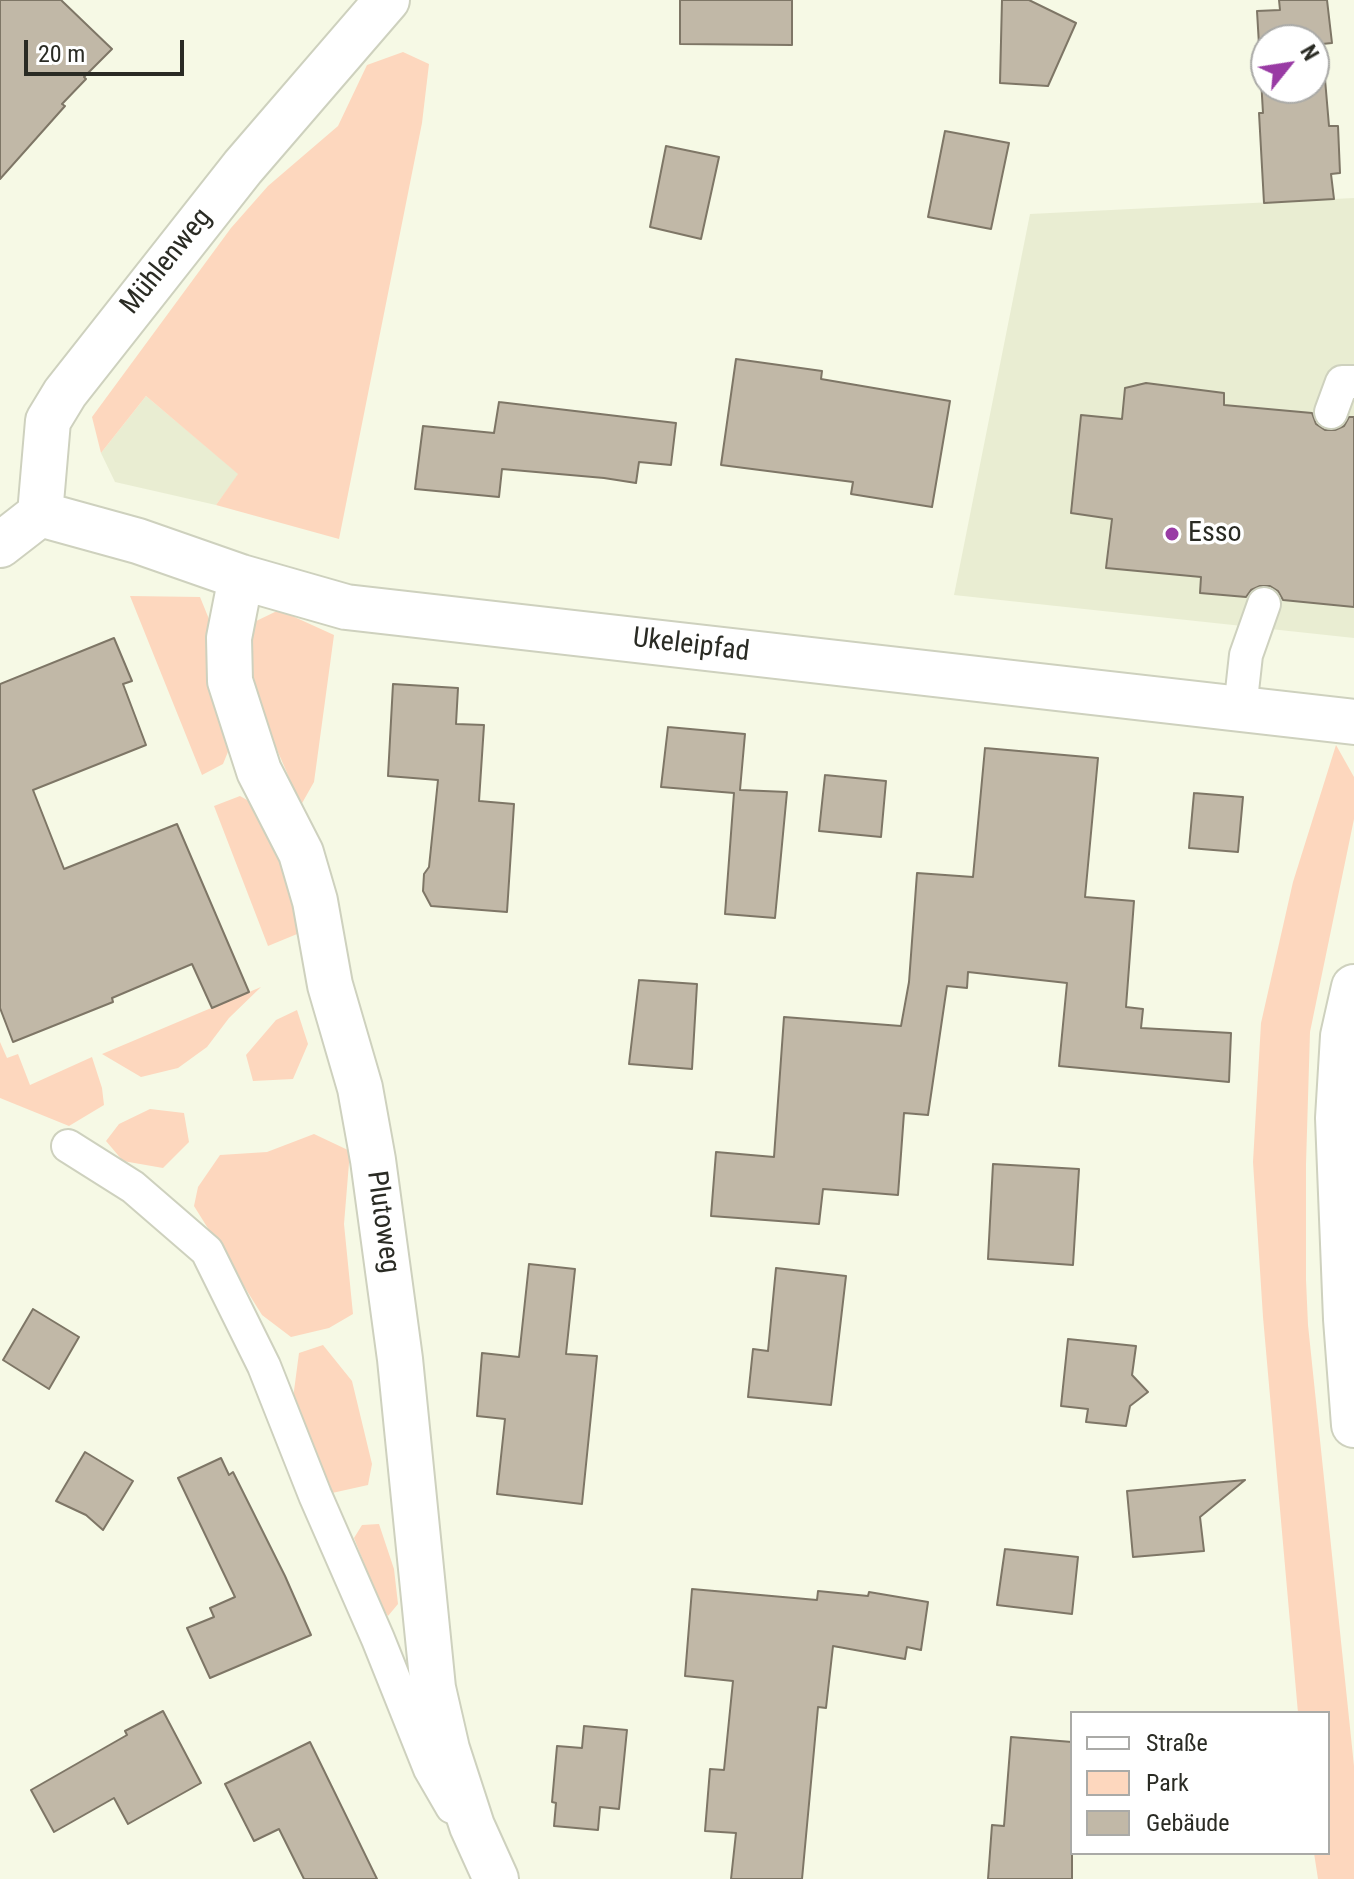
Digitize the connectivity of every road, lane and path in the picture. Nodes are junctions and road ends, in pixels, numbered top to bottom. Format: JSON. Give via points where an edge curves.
{"nodes":[{"id":1,"x":387,"y":0,"type":"edge"},
{"id":2,"x":1354,"y":382,"type":"edge"},
{"id":3,"x":1331,"y":412,"type":"dead end"},
{"id":4,"x":40,"y":514,"type":"junction"},
{"id":5,"x":0,"y":545,"type":"edge"},
{"id":6,"x":241,"y":577,"type":"junction"},
{"id":7,"x":1264,"y":604,"type":"dead end"},
{"id":8,"x":1240,"y":709,"type":"junction"},
{"id":9,"x":1354,"y":722,"type":"edge"},
{"id":10,"x":1354,"y":987,"type":"edge"},
{"id":11,"x":68,"y":1146,"type":"dead end"},
{"id":12,"x":1352,"y":1379,"type":"edge"},
{"id":13,"x":1354,"y":1425,"type":"edge"},
{"id":14,"x":495,"y":1879,"type":"edge"}],
"edges":[{"from":1,"to":4,"type":"street","name":"Mühlenweg","via":[[243,167],[65,393],[48,421]]},
{"from":2,"to":3,"type":"lane","via":[[1342,382]]},
{"from":4,"to":5,"type":"street"},
{"from":4,"to":6,"type":"street","name":"Ukeleipfad"},
{"from":6,"to":8,"type":"street","name":"Ukeleipfad","via":[[346,607]]},
{"from":6,"to":14,"type":"street","name":"Plutoweg","via":[[229,638],[230,681],[259,771],[301,853],[330,985],[360,1088],[400,1359],[433,1688],[451,1762]]},
{"from":7,"to":8,"type":"lane","via":[[1246,655]]},
{"from":8,"to":9,"type":"street","name":"Ukeleipfad"},
{"from":10,"to":12,"type":"street","via":[[1343,1036],[1338,1118]]},
{"from":11,"to":14,"type":"lane","name":"Plutoweg","via":[[133,1187],[207,1251],[264,1366],[430,1769]]},
{"from":12,"to":13,"type":"street"}]}
